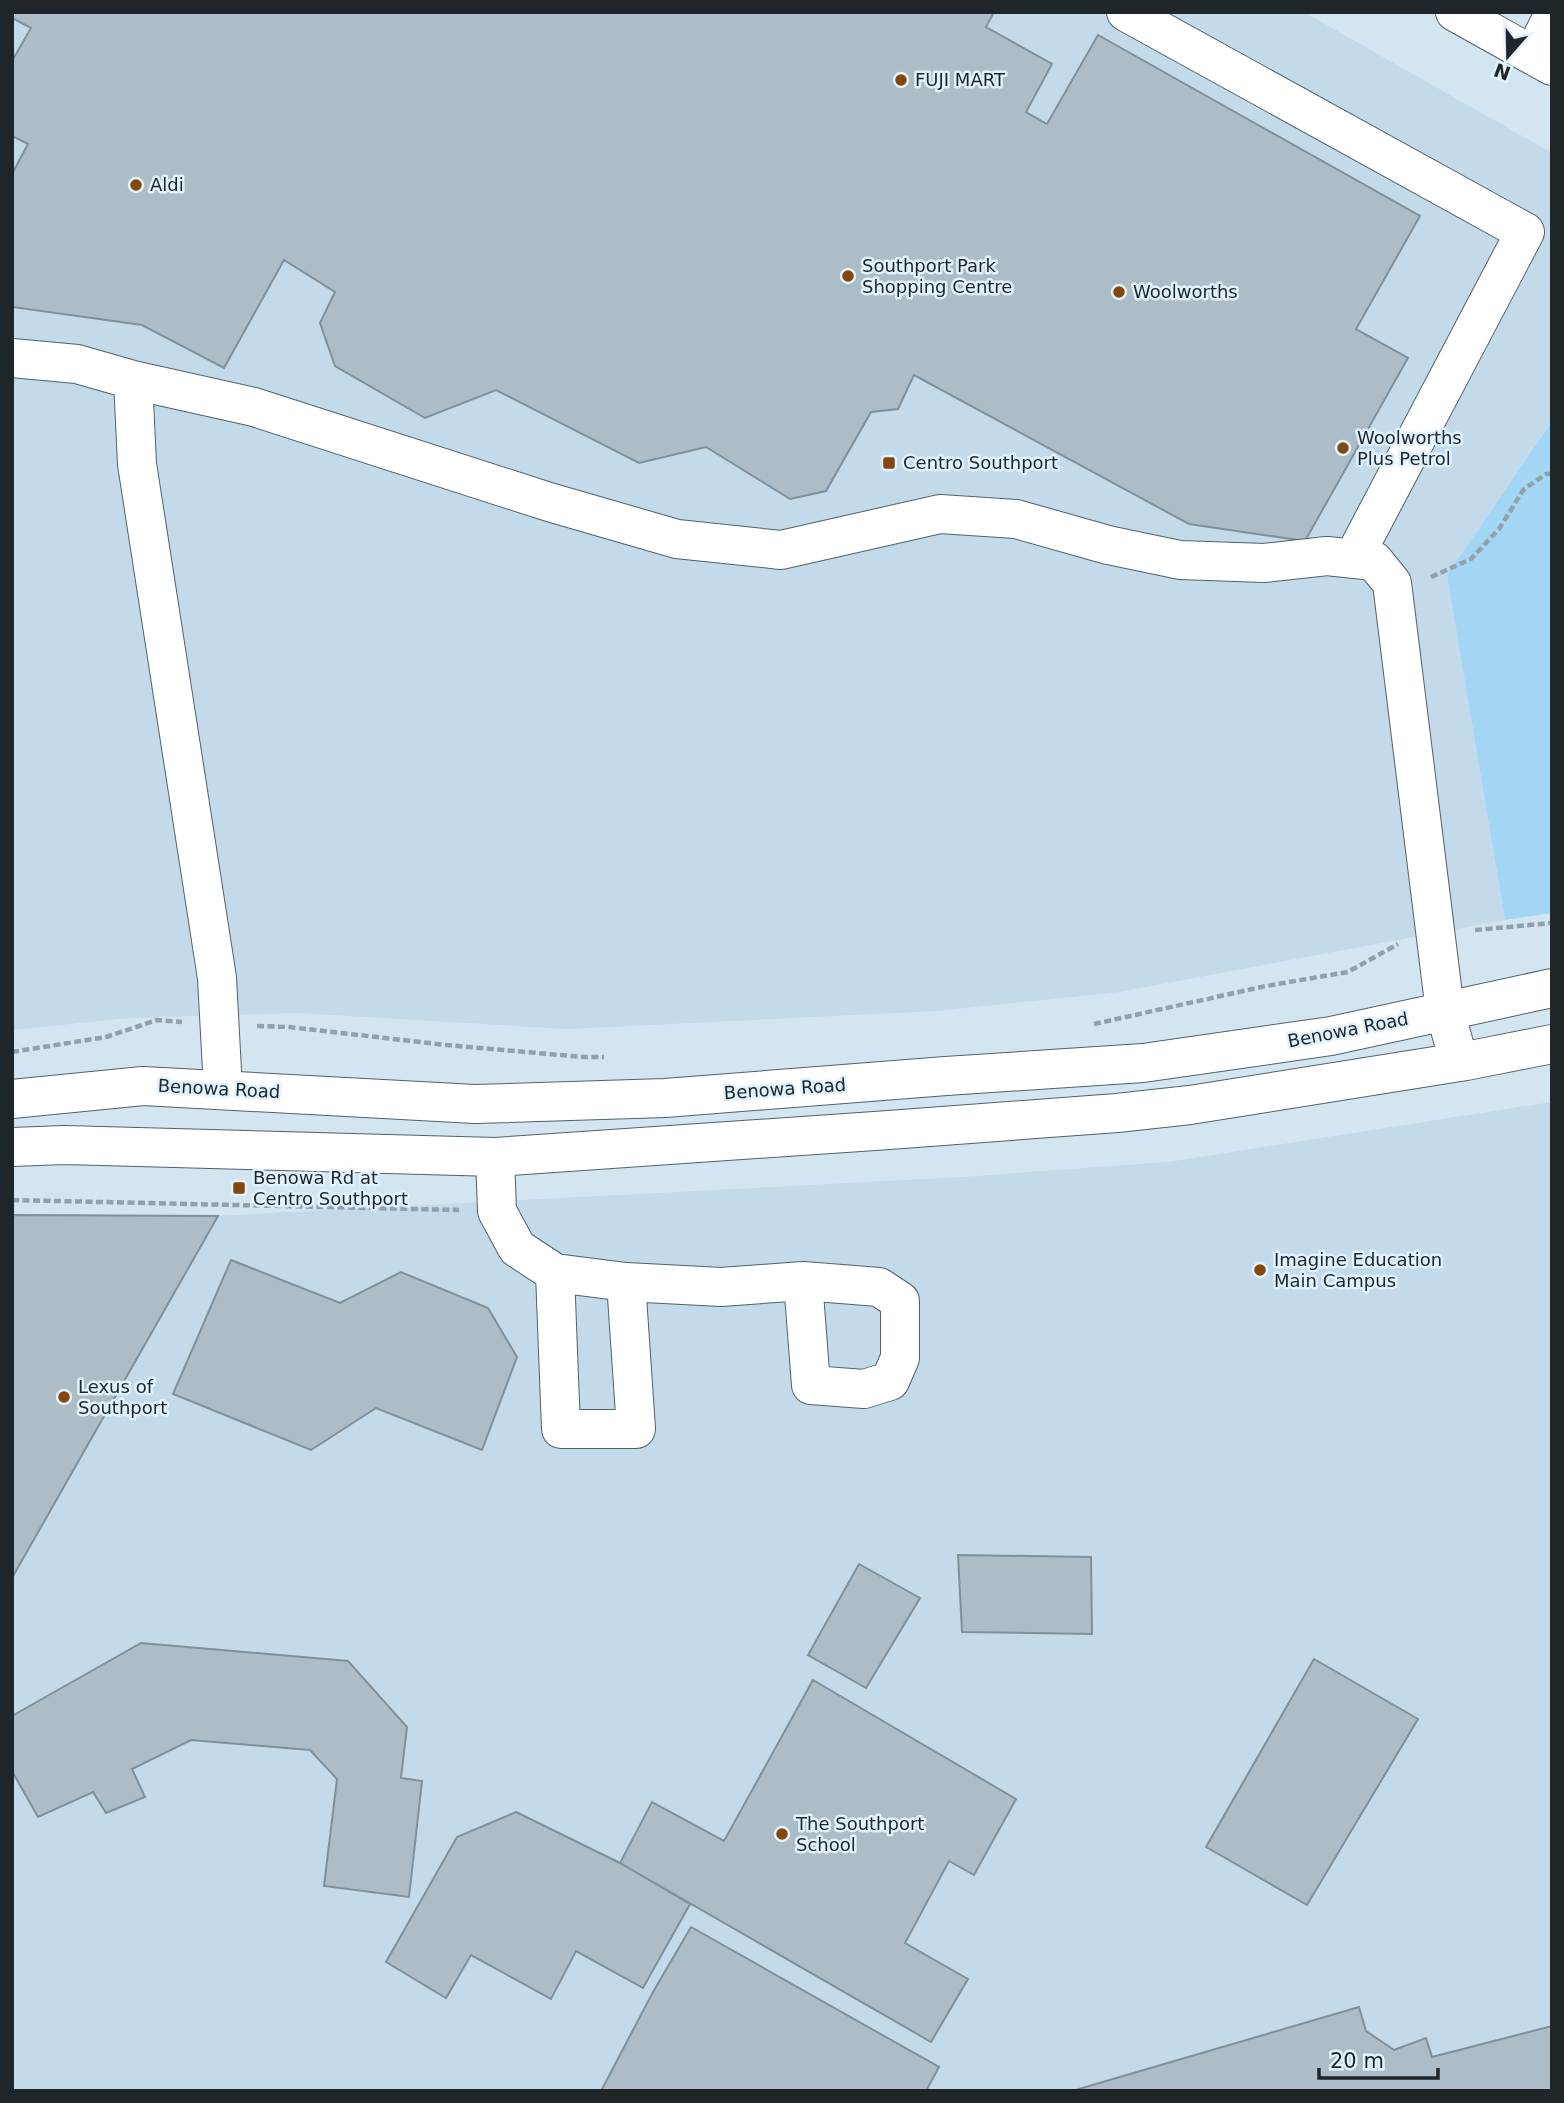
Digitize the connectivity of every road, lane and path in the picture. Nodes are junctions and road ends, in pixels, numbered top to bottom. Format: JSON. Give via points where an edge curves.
{"nodes":[{"id":1,"x":1126,"y":12,"type":"edge"},
{"id":2,"x":1455,"y":12,"type":"edge"},
{"id":3,"x":1552,"y":18,"type":"edge"},
{"id":4,"x":1542,"y":61,"type":"edge"},
{"id":5,"x":12,"y":358,"type":"edge"},
{"id":6,"x":133,"y":380,"type":"junction"},
{"id":7,"x":1552,"y":474,"type":"edge"},
{"id":8,"x":1353,"y":559,"type":"junction"},
{"id":9,"x":1392,"y":583,"type":"junction"},
{"id":10,"x":1552,"y":923,"type":"edge"},
{"id":11,"x":1436,"y":934,"type":"junction"},
{"id":12,"x":1552,"y":988,"type":"edge"},
{"id":13,"x":1445,"y":1011,"type":"junction"},
{"id":14,"x":1090,"y":1024,"type":"dead end"},
{"id":15,"x":219,"y":1025,"type":"junction"},
{"id":16,"x":1552,"y":1044,"type":"edge"},
{"id":17,"x":12,"y":1052,"type":"edge"},
{"id":18,"x":607,"y":1057,"type":"dead end"},
{"id":19,"x":1459,"y":1062,"type":"junction"},
{"id":20,"x":223,"y":1089,"type":"junction"},
{"id":21,"x":12,"y":1099,"type":"edge"},
{"id":22,"x":12,"y":1147,"type":"edge"},
{"id":23,"x":495,"y":1157,"type":"junction"},
{"id":24,"x":12,"y":1200,"type":"edge"},
{"id":25,"x":497,"y":1211,"type":"junction"},
{"id":26,"x":555,"y":1273,"type":"junction"},
{"id":27,"x":803,"y":1281,"type":"dead end"},
{"id":28,"x":626,"y":1282,"type":"junction"}],
"edges":[{"from":1,"to":8,"type":"main road","via":[[1525,232]]},
{"from":2,"to":4,"type":"main road"},
{"from":3,"to":4,"type":"main road"},
{"from":5,"to":6,"type":"main road","via":[[77,363]]},
{"from":6,"to":8,"type":"main road","via":[[254,407],[677,539],[781,551],[940,514],[1016,519],[1180,560]]},
{"from":6,"to":15,"type":"main road","via":[[137,464],[217,978]]},
{"from":7,"to":9,"type":"path","via":[[1524,489],[1499,530],[1471,559],[1433,577]]},
{"from":8,"to":9,"type":"main road","via":[[1374,561]]},
{"from":9,"to":11,"type":"main road"},
{"from":10,"to":11,"type":"path"},
{"from":11,"to":13,"type":"main road"},
{"from":11,"to":14,"type":"path","via":[[1401,943],[1348,972]]},
{"from":12,"to":13,"type":"main road","name":"Benowa Road"},
{"from":13,"to":19,"type":"main road"},
{"from":13,"to":20,"type":"main road","name":"Benowa Road","via":[[1331,1036],[1143,1063],[665,1098],[475,1104]]},
{"from":15,"to":17,"type":"path","via":[[157,1020],[106,1037]]},
{"from":15,"to":18,"type":"path","via":[[289,1027]]},
{"from":15,"to":20,"type":"main road"},
{"from":16,"to":19,"type":"main road"},
{"from":19,"to":23,"type":"main road","via":[[1249,1097],[1117,1112]]},
{"from":20,"to":21,"type":"main road","name":"Benowa Road","via":[[143,1086]]},
{"from":22,"to":23,"type":"main road","via":[[65,1144]]},
{"from":23,"to":25,"type":"main road"},
{"from":24,"to":25,"type":"path"},
{"from":25,"to":26,"type":"main road","via":[[517,1248]]},
{"from":26,"to":28,"type":"main road"},
{"from":26,"to":28,"type":"main road","via":[[561,1429],[636,1429]]},
{"from":27,"to":28,"type":"main road","via":[[721,1287]]}]}
